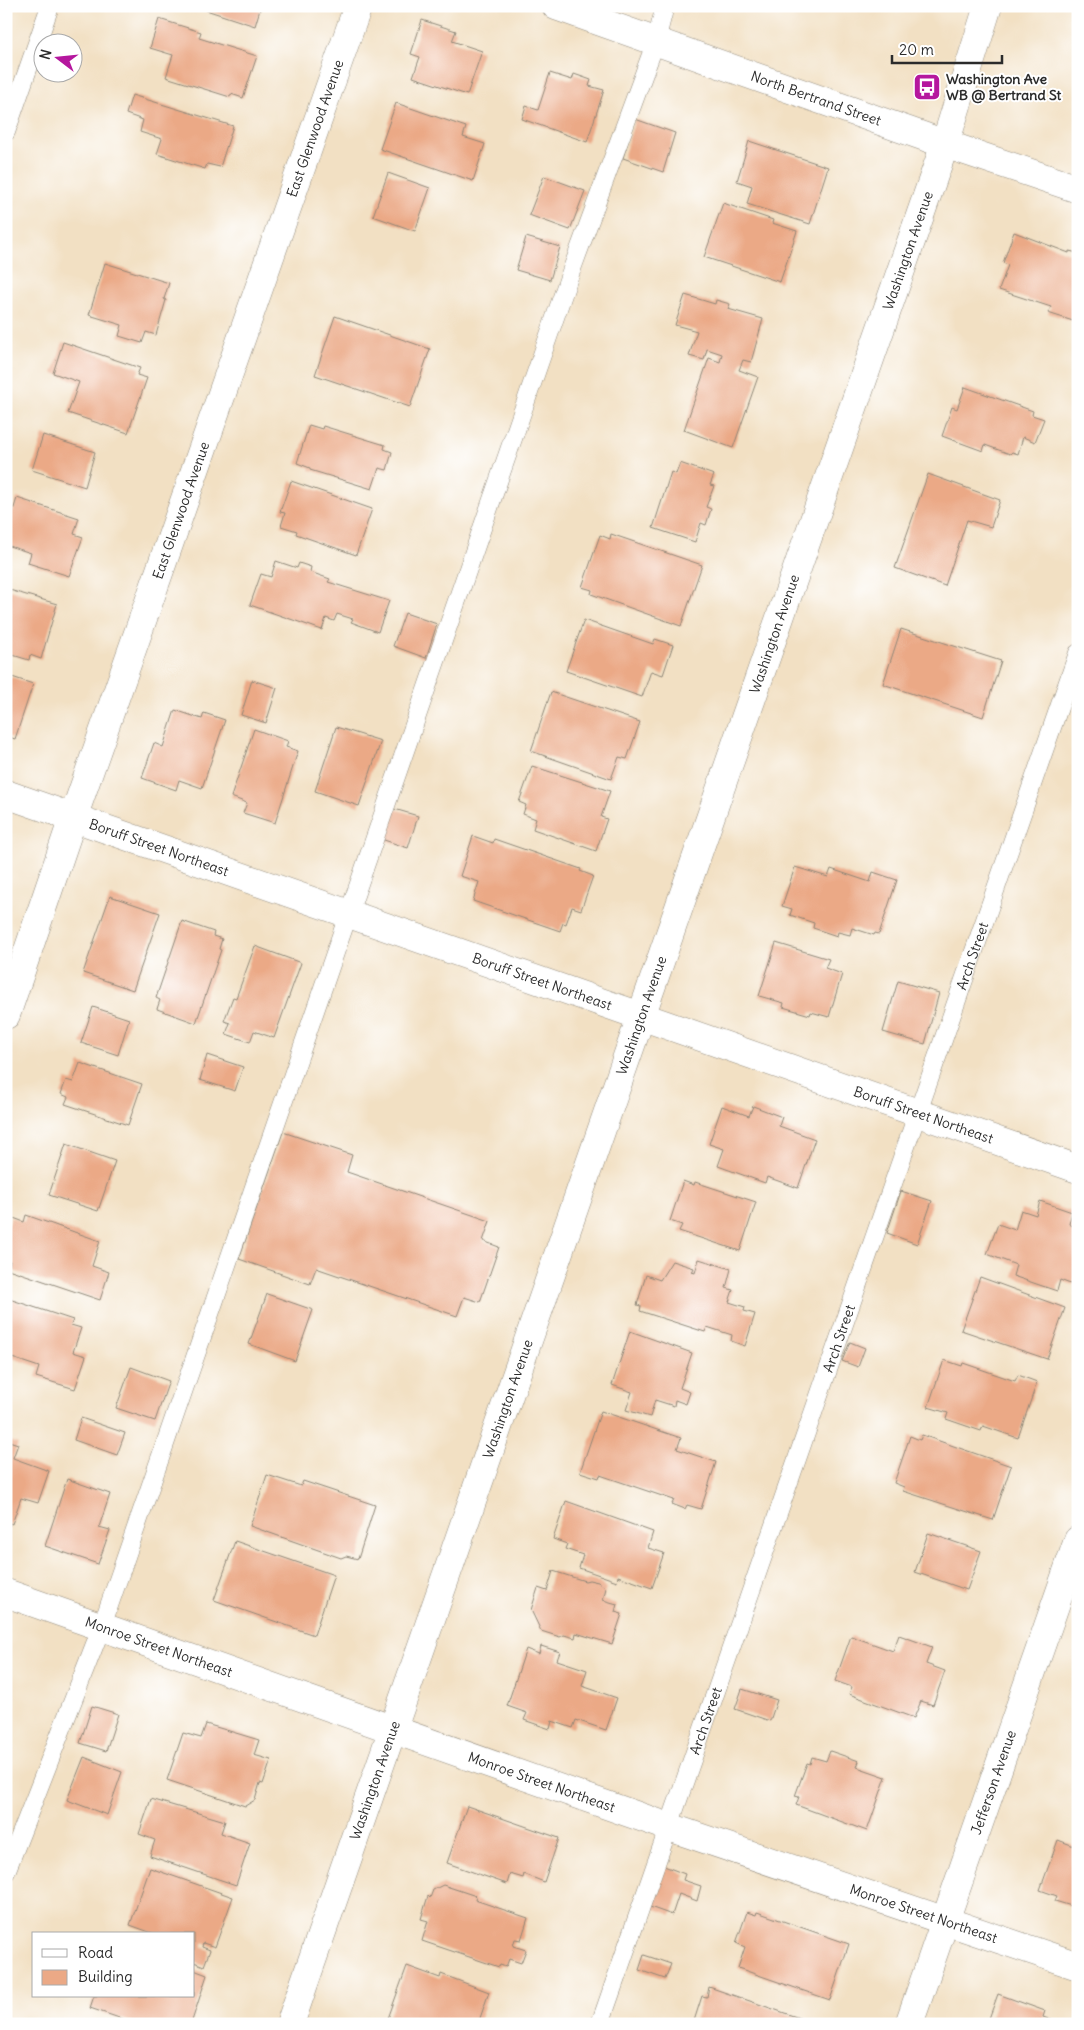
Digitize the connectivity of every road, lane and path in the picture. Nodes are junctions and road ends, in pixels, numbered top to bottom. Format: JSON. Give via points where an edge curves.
{"nodes":[{"id":1,"x":50,"y":6,"type":"edge"},
{"id":2,"x":358,"y":6,"type":"edge"},
{"id":3,"x":556,"y":6,"type":"edge"},
{"id":4,"x":665,"y":6,"type":"edge"},
{"id":5,"x":988,"y":6,"type":"edge"},
{"id":6,"x":656,"y":41,"type":"junction"},
{"id":7,"x":6,"y":132,"type":"edge"},
{"id":8,"x":945,"y":144,"type":"junction"},
{"id":9,"x":1078,"y":189,"type":"edge"},
{"id":10,"x":1078,"y":653,"type":"edge"},
{"id":11,"x":6,"y":794,"type":"edge"},
{"id":12,"x":73,"y":818,"type":"junction"},
{"id":13,"x":349,"y":914,"type":"junction"},
{"id":14,"x":6,"y":1015,"type":"edge"},
{"id":15,"x":639,"y":1016,"type":"junction"},
{"id":16,"x":916,"y":1112,"type":"junction"},
{"id":17,"x":1078,"y":1170,"type":"edge"},
{"id":18,"x":1078,"y":1540,"type":"edge"},
{"id":19,"x":6,"y":1593,"type":"edge"},
{"id":20,"x":102,"y":1626,"type":"junction"},
{"id":21,"x":392,"y":1728,"type":"junction"},
{"id":22,"x":669,"y":1827,"type":"junction"},
{"id":23,"x":6,"y":1872,"type":"edge"},
{"id":24,"x":944,"y":1919,"type":"junction"},
{"id":25,"x":1078,"y":1966,"type":"edge"},
{"id":26,"x":290,"y":2024,"type":"edge"},
{"id":27,"x":600,"y":2024,"type":"edge"},
{"id":28,"x":908,"y":2024,"type":"edge"}],
"edges":[{"from":1,"to":7,"type":"lane"},
{"from":2,"to":12,"type":"street","name":"East Glenwood Avenue"},
{"from":3,"to":6,"type":"street","name":"North Bertrand Street"},
{"from":4,"to":6,"type":"lane"},
{"from":5,"to":8,"type":"street","name":"Washington Avenue"},
{"from":6,"to":8,"type":"street","name":"North Bertrand Street"},
{"from":6,"to":13,"type":"lane","via":[[568,276]]},
{"from":8,"to":9,"type":"street","name":"North Bertrand Street"},
{"from":8,"to":15,"type":"street","name":"Washington Avenue"},
{"from":10,"to":16,"type":"lane","name":"Arch Street"},
{"from":11,"to":12,"type":"street","name":"Boruff Street Northeast"},
{"from":12,"to":13,"type":"street","name":"Boruff Street Northeast"},
{"from":12,"to":14,"type":"street","name":"East Glenwood Avenue"},
{"from":13,"to":15,"type":"street","name":"Boruff Street Northeast"},
{"from":13,"to":20,"type":"lane"},
{"from":15,"to":16,"type":"street","name":"Boruff Street Northeast"},
{"from":15,"to":21,"type":"street","name":"Washington Avenue"},
{"from":16,"to":17,"type":"street","name":"Boruff Street Northeast"},
{"from":16,"to":22,"type":"lane","name":"Arch Street"},
{"from":18,"to":24,"type":"street","name":"Jefferson Avenue"},
{"from":19,"to":20,"type":"street","name":"Monroe Street Northeast"},
{"from":20,"to":21,"type":"street","name":"Monroe Street Northeast"},
{"from":20,"to":23,"type":"lane"},
{"from":21,"to":22,"type":"street","name":"Monroe Street Northeast"},
{"from":21,"to":26,"type":"street","name":"Washington Avenue"},
{"from":22,"to":24,"type":"street","name":"Monroe Street Northeast"},
{"from":22,"to":27,"type":"lane","name":"Arch Street"},
{"from":24,"to":25,"type":"street","name":"Monroe Street Northeast"},
{"from":24,"to":28,"type":"street","name":"Jefferson Avenue"}]}
